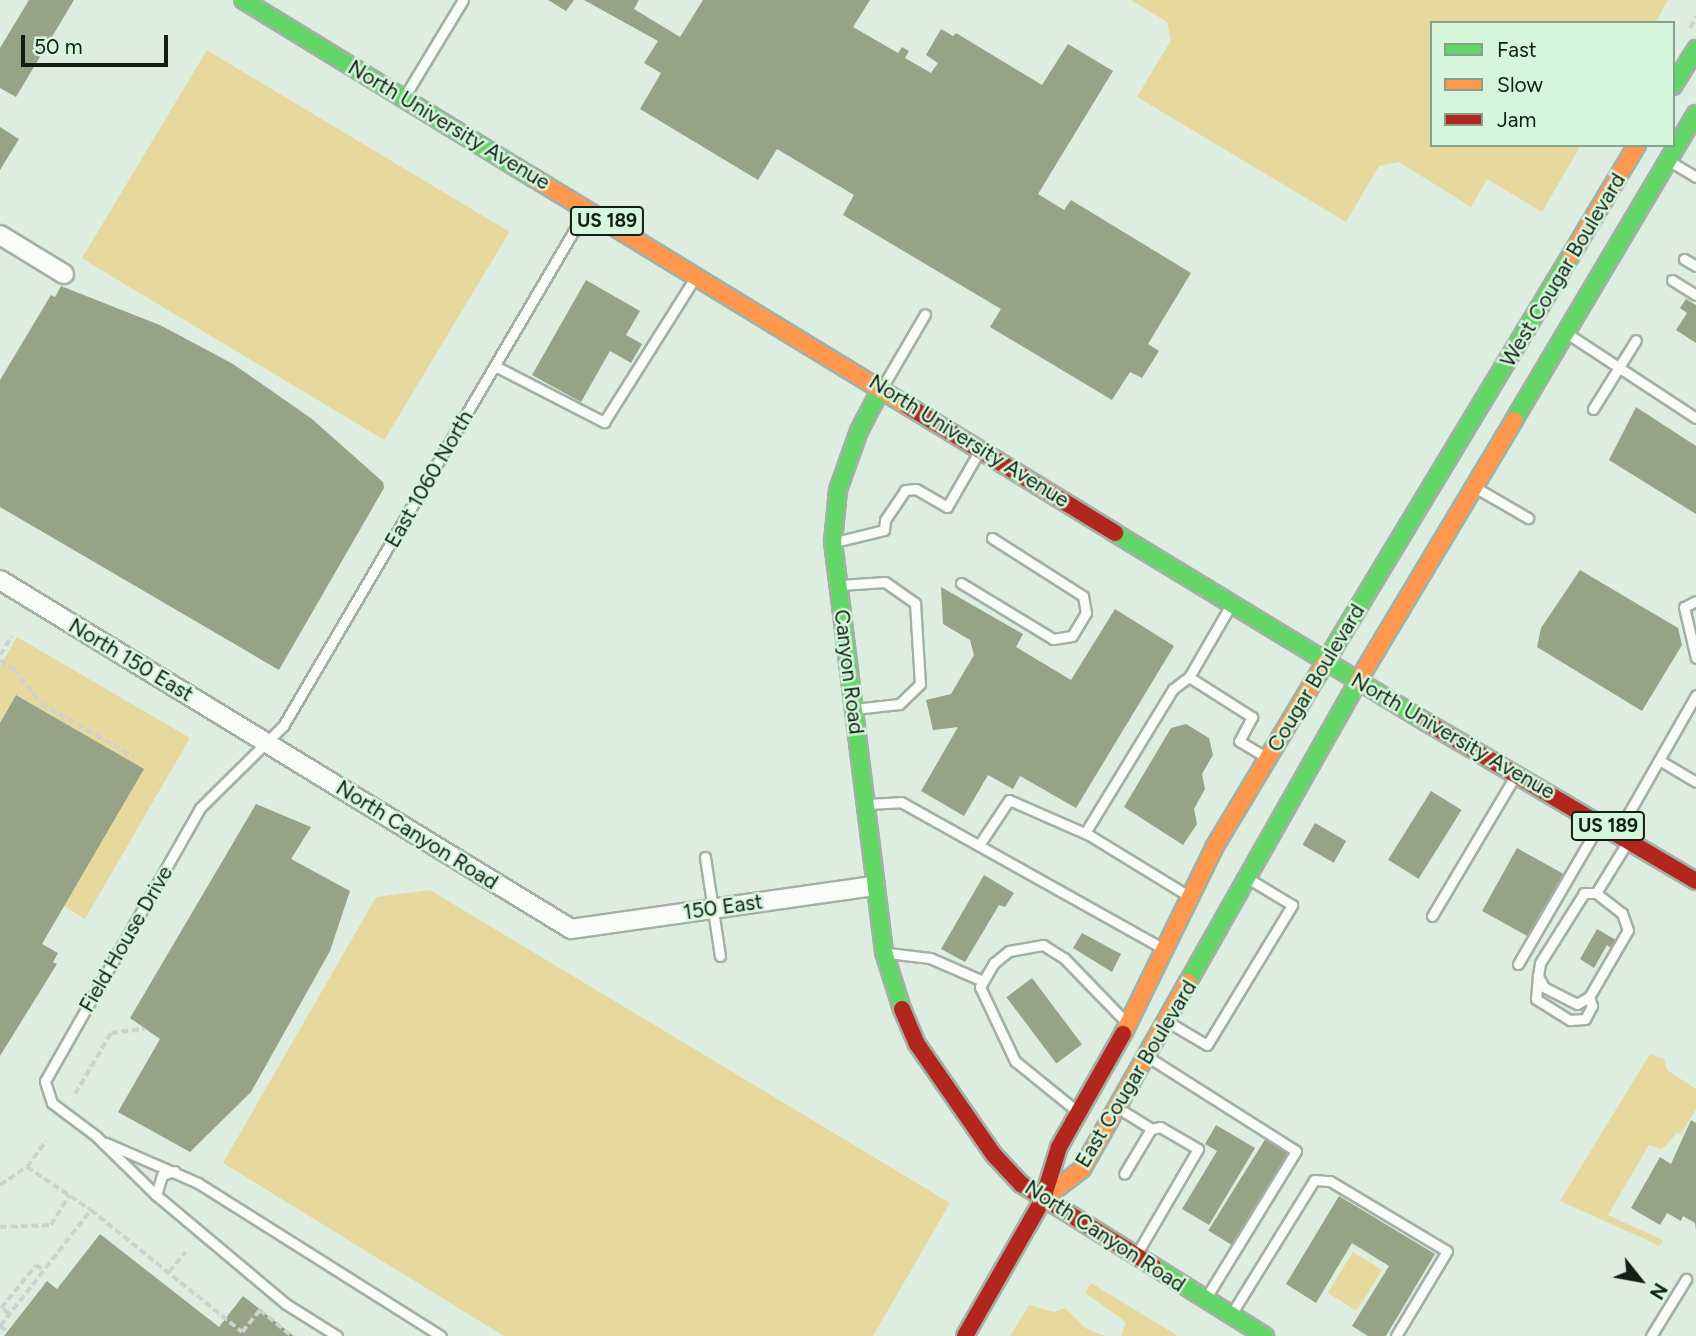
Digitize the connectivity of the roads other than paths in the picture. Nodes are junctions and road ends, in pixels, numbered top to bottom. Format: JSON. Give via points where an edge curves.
{"nodes":[{"id":1,"x":243,"y":0,"type":"edge"},
{"id":2,"x":463,"y":0,"type":"edge"},
{"id":3,"x":1696,"y":49,"type":"edge"},
{"id":4,"x":1675,"y":83,"type":"edge"},
{"id":5,"x":404,"y":97,"type":"junction"},
{"id":6,"x":1696,"y":114,"type":"edge"},
{"id":7,"x":1636,"y":147,"type":"edge"},
{"id":8,"x":1668,"y":160,"type":"junction"},
{"id":9,"x":1696,"y":177,"type":"edge"},
{"id":10,"x":587,"y":209,"type":"junction"},
{"id":11,"x":0,"y":235,"type":"edge"},
{"id":12,"x":1684,"y":259,"type":"dead end"},
{"id":13,"x":1696,"y":266,"type":"edge"},
{"id":14,"x":64,"y":274,"type":"dead end"},
{"id":15,"x":696,"y":275,"type":"junction"},
{"id":16,"x":1672,"y":280,"type":"dead end"},
{"id":17,"x":1696,"y":295,"type":"edge"},
{"id":18,"x":925,"y":314,"type":"dead end"},
{"id":19,"x":1564,"y":331,"type":"junction"},
{"id":20,"x":1636,"y":340,"type":"dead end"},
{"id":21,"x":495,"y":366,"type":"junction"},
{"id":22,"x":1620,"y":366,"type":"junction"},
{"id":23,"x":882,"y":387,"type":"junction"},
{"id":24,"x":1489,"y":395,"type":"joint"},
{"id":25,"x":1593,"y":409,"type":"dead end"},
{"id":26,"x":1696,"y":418,"type":"edge"},
{"id":27,"x":981,"y":449,"type":"junction"},
{"id":28,"x":1471,"y":485,"type":"junction"},
{"id":29,"x":1528,"y":518,"type":"dead end"},
{"id":30,"x":992,"y":538,"type":"dead end"},
{"id":31,"x":833,"y":542,"type":"junction"},
{"id":32,"x":0,"y":580,"type":"edge"},
{"id":33,"x":961,"y":583,"type":"dead end"},
{"id":34,"x":838,"y":585,"type":"junction"},
{"id":35,"x":1696,"y":601,"type":"edge"},
{"id":36,"x":1232,"y":604,"type":"junction"},
{"id":37,"x":1696,"y":658,"type":"edge"},
{"id":38,"x":1326,"y":661,"type":"junction"},
{"id":39,"x":1189,"y":677,"type":"junction"},
{"id":40,"x":1358,"y":681,"type":"junction"},
{"id":41,"x":1696,"y":695,"type":"edge"},
{"id":42,"x":853,"y":709,"type":"junction"},
{"id":43,"x":263,"y":742,"type":"junction"},
{"id":44,"x":1268,"y":758,"type":"junction"},
{"id":45,"x":1659,"y":760,"type":"junction"},
{"id":46,"x":1517,"y":774,"type":"junction"},
{"id":47,"x":1696,"y":782,"type":"edge"},
{"id":48,"x":865,"y":804,"type":"junction"},
{"id":49,"x":1601,"y":822,"type":"junction"},
{"id":50,"x":1085,"y":833,"type":"junction"},
{"id":51,"x":1624,"y":835,"type":"junction"},
{"id":52,"x":979,"y":845,"type":"junction"},
{"id":53,"x":705,"y":857,"type":"dead end"},
{"id":54,"x":1257,"y":857,"type":"joint"},
{"id":55,"x":1247,"y":878,"type":"junction"},
{"id":56,"x":1696,"y":881,"type":"edge"},
{"id":57,"x":875,"y":886,"type":"junction"},
{"id":58,"x":1596,"y":893,"type":"junction"},
{"id":59,"x":1191,"y":898,"type":"junction"},
{"id":60,"x":712,"y":909,"type":"junction"},
{"id":61,"x":1432,"y":916,"type":"dead end"},
{"id":62,"x":570,"y":929,"type":"joint"},
{"id":63,"x":1167,"y":950,"type":"junction"},
{"id":64,"x":884,"y":953,"type":"junction"},
{"id":65,"x":720,"y":956,"type":"dead end"},
{"id":66,"x":1518,"y":964,"type":"dead end"},
{"id":67,"x":1157,"y":970,"type":"joint"},
{"id":68,"x":1538,"y":976,"type":"junction"},
{"id":69,"x":983,"y":981,"type":"junction"},
{"id":70,"x":1590,"y":997,"type":"junction"},
{"id":71,"x":1168,"y":1022,"type":"junction"},
{"id":72,"x":1129,"y":1024,"type":"junction"},
{"id":73,"x":917,"y":1044,"type":"joint"},
{"id":74,"x":1148,"y":1057,"type":"junction"},
{"id":75,"x":1118,"y":1108,"type":"junction"},
{"id":76,"x":1079,"y":1112,"type":"junction"},
{"id":77,"x":1151,"y":1129,"type":"junction"},
{"id":78,"x":96,"y":1136,"type":"junction"},
{"id":79,"x":174,"y":1171,"type":"junction"},
{"id":80,"x":1124,"y":1174,"type":"dead end"},
{"id":81,"x":156,"y":1195,"type":"junction"},
{"id":82,"x":1043,"y":1199,"type":"junction"},
{"id":83,"x":1135,"y":1256,"type":"junction"},
{"id":84,"x":1686,"y":1279,"type":"dead end"},
{"id":85,"x":1205,"y":1299,"type":"junction"},
{"id":86,"x":1231,"y":1315,"type":"junction"},
{"id":87,"x":438,"y":1335,"type":"edge"},
{"id":88,"x":337,"y":1336,"type":"edge"},
{"id":89,"x":965,"y":1336,"type":"edge"},
{"id":90,"x":1265,"y":1336,"type":"edge"},
{"id":91,"x":1396,"y":1336,"type":"edge"},
{"id":92,"x":1651,"y":1336,"type":"edge"}],
"edges":[{"from":1,"to":5,"type":"main road","name":"North University Avenue","number":"US 189"},
{"from":2,"to":5,"type":"lane"},
{"from":3,"to":4,"type":"main road"},
{"from":5,"to":10,"type":"main road","name":"North University Avenue","number":"US 189"},
{"from":6,"to":8,"type":"main road","name":"West Cougar Boulevard"},
{"from":7,"to":24,"type":"main road","name":"West Cougar Boulevard"},
{"from":8,"to":9,"type":"lane"},
{"from":8,"to":19,"type":"main road","name":"West Cougar Boulevard"},
{"from":10,"to":15,"type":"main road","name":"North University Avenue","number":"US 189"},
{"from":10,"to":21,"type":"lane","name":"East 1060 North"},
{"from":11,"to":14,"type":"street"},
{"from":12,"to":13,"type":"lane"},
{"from":15,"to":21,"type":"lane","via":[[604,422]]},
{"from":15,"to":23,"type":"main road","name":"North University Avenue","number":"US 189"},
{"from":16,"to":17,"type":"lane"},
{"from":18,"to":23,"type":"lane","name":"Canyon Road"},
{"from":19,"to":22,"type":"lane"},
{"from":19,"to":28,"type":"main road","name":"Cougar Boulevard"},
{"from":20,"to":22,"type":"lane"},
{"from":21,"to":43,"type":"lane","name":"East 1060 North","via":[[289,716]]},
{"from":22,"to":25,"type":"lane"},
{"from":22,"to":26,"type":"lane"},
{"from":23,"to":27,"type":"main road","name":"North University Avenue","number":"US 189"},
{"from":23,"to":31,"type":"main road","name":"Canyon Road","via":[[859,431],[838,490]]},
{"from":24,"to":38,"type":"main road","name":"Cougar Boulevard"},
{"from":27,"to":31,"type":"lane","via":[[947,507],[916,489],[905,490],[885,520],[884,530]]},
{"from":27,"to":36,"type":"main road","name":"North University Avenue","number":"US 189"},
{"from":28,"to":29,"type":"lane"},
{"from":28,"to":40,"type":"main road","name":"Cougar Boulevard"},
{"from":30,"to":33,"type":"lane","via":[[1083,596],[1086,613],[1072,636],[1053,639]]},
{"from":31,"to":34,"type":"main road","name":"Canyon Road"},
{"from":32,"to":43,"type":"street","name":"North 150 East"},
{"from":34,"to":42,"type":"main road","name":"Canyon Road"},
{"from":34,"to":42,"type":"lane","via":[[886,582],[915,603],[920,684],[899,704]]},
{"from":35,"to":37,"type":"lane","via":[[1684,607]]},
{"from":36,"to":38,"type":"main road","name":"North University Avenue","number":"US 189"},
{"from":36,"to":39,"type":"lane"},
{"from":38,"to":40,"type":"main road","name":"North University Avenue","number":"US 189"},
{"from":38,"to":44,"type":"main road","name":"Cougar Boulevard"},
{"from":39,"to":44,"type":"lane","via":[[1252,717],[1239,741]]},
{"from":39,"to":50,"type":"lane","via":[[1172,689]]},
{"from":40,"to":46,"type":"main road","name":"North University Avenue","number":"US 189"},
{"from":40,"to":54,"type":"main road","name":"Cougar Boulevard"},
{"from":41,"to":45,"type":"lane"},
{"from":42,"to":48,"type":"main road","name":"Canyon Road"},
{"from":43,"to":62,"type":"street","name":"North Canyon Road"},
{"from":43,"to":78,"type":"lane","name":"Field House Drive","via":[[201,808],[45,1081],[52,1103]]},
{"from":44,"to":59,"type":"main road","name":"Cougar Boulevard","via":[[1215,846]]},
{"from":45,"to":47,"type":"lane"},
{"from":45,"to":51,"type":"lane"},
{"from":46,"to":49,"type":"main road","name":"North University Avenue","number":"US 189"},
{"from":46,"to":61,"type":"lane"},
{"from":48,"to":52,"type":"lane","via":[[901,802]]},
{"from":48,"to":57,"type":"main road","name":"Canyon Road"},
{"from":49,"to":51,"type":"main road","name":"North University Avenue","number":"US 189"},
{"from":49,"to":66,"type":"lane"},
{"from":50,"to":52,"type":"lane","via":[[1009,800]]},
{"from":50,"to":59,"type":"lane"},
{"from":51,"to":56,"type":"main road","name":"North University Avenue","number":"US 189"},
{"from":51,"to":58,"type":"lane"},
{"from":52,"to":63,"type":"lane"},
{"from":53,"to":60,"type":"lane"},
{"from":54,"to":55,"type":"main road","name":"East Cougar Boulevard"},
{"from":55,"to":71,"type":"main road","name":"East Cougar Boulevard"},
{"from":55,"to":71,"type":"lane","via":[[1292,905],[1207,1045]]},
{"from":57,"to":60,"type":"street","name":"150 East"},
{"from":57,"to":64,"type":"main road","name":"Canyon Road"},
{"from":58,"to":68,"type":"lane","via":[[1584,893],[1575,901],[1540,963]]},
{"from":58,"to":70,"type":"lane","via":[[1622,912],[1628,930]]},
{"from":59,"to":63,"type":"main road","name":"Cougar Boulevard"},
{"from":60,"to":62,"type":"street","name":"150 East"},
{"from":60,"to":65,"type":"lane"},
{"from":63,"to":67,"type":"main road","name":"Cougar Boulevard"},
{"from":64,"to":69,"type":"lane","via":[[930,958]]},
{"from":64,"to":73,"type":"main road","name":"Canyon Road"},
{"from":67,"to":72,"type":"main road","name":"East Cougar Boulevard"},
{"from":68,"to":70,"type":"lane","via":[[1544,987],[1564,1000],[1577,1004]]},
{"from":68,"to":70,"type":"lane","via":[[1536,999],[1570,1020],[1585,1019],[1592,1006]]},
{"from":69,"to":72,"type":"lane","via":[[1009,951],[1043,945],[1064,958]]},
{"from":69,"to":76,"type":"lane","via":[[980,987],[1015,1061]]},
{"from":71,"to":74,"type":"main road","name":"East Cougar Boulevard"},
{"from":72,"to":76,"type":"main road","name":"East Cougar Boulevard"},
{"from":73,"to":82,"type":"main road","name":"North Canyon Road","via":[[994,1155]]},
{"from":74,"to":75,"type":"main road","name":"East Cougar Boulevard"},
{"from":74,"to":85,"type":"lane","via":[[1292,1146],[1294,1157]]},
{"from":75,"to":77,"type":"lane"},
{"from":75,"to":82,"type":"main road","name":"East Cougar Boulevard","via":[[1082,1169]]},
{"from":76,"to":82,"type":"main road","name":"East Cougar Boulevard","via":[[1059,1147]]},
{"from":77,"to":80,"type":"lane"},
{"from":77,"to":83,"type":"lane","via":[[1160,1126],[1198,1149]]},
{"from":78,"to":79,"type":"lane","name":"Field House Drive"},
{"from":78,"to":81,"type":"lane","name":"Field House Drive"},
{"from":79,"to":81,"type":"lane","via":[[162,1175]]},
{"from":79,"to":87,"type":"lane","name":"Field House Drive"},
{"from":81,"to":88,"type":"lane","name":"Field House Drive","via":[[286,1304]]},
{"from":82,"to":83,"type":"main road","name":"North Canyon Road"},
{"from":82,"to":89,"type":"main road"},
{"from":83,"to":85,"type":"main road","name":"North Canyon Road"},
{"from":84,"to":92,"type":"lane"},
{"from":85,"to":86,"type":"main road","name":"North Canyon Road"},
{"from":86,"to":90,"type":"main road","name":"North Canyon Road"},
{"from":86,"to":91,"type":"lane","via":[[1314,1180],[1330,1181],[1447,1251]]}]}
